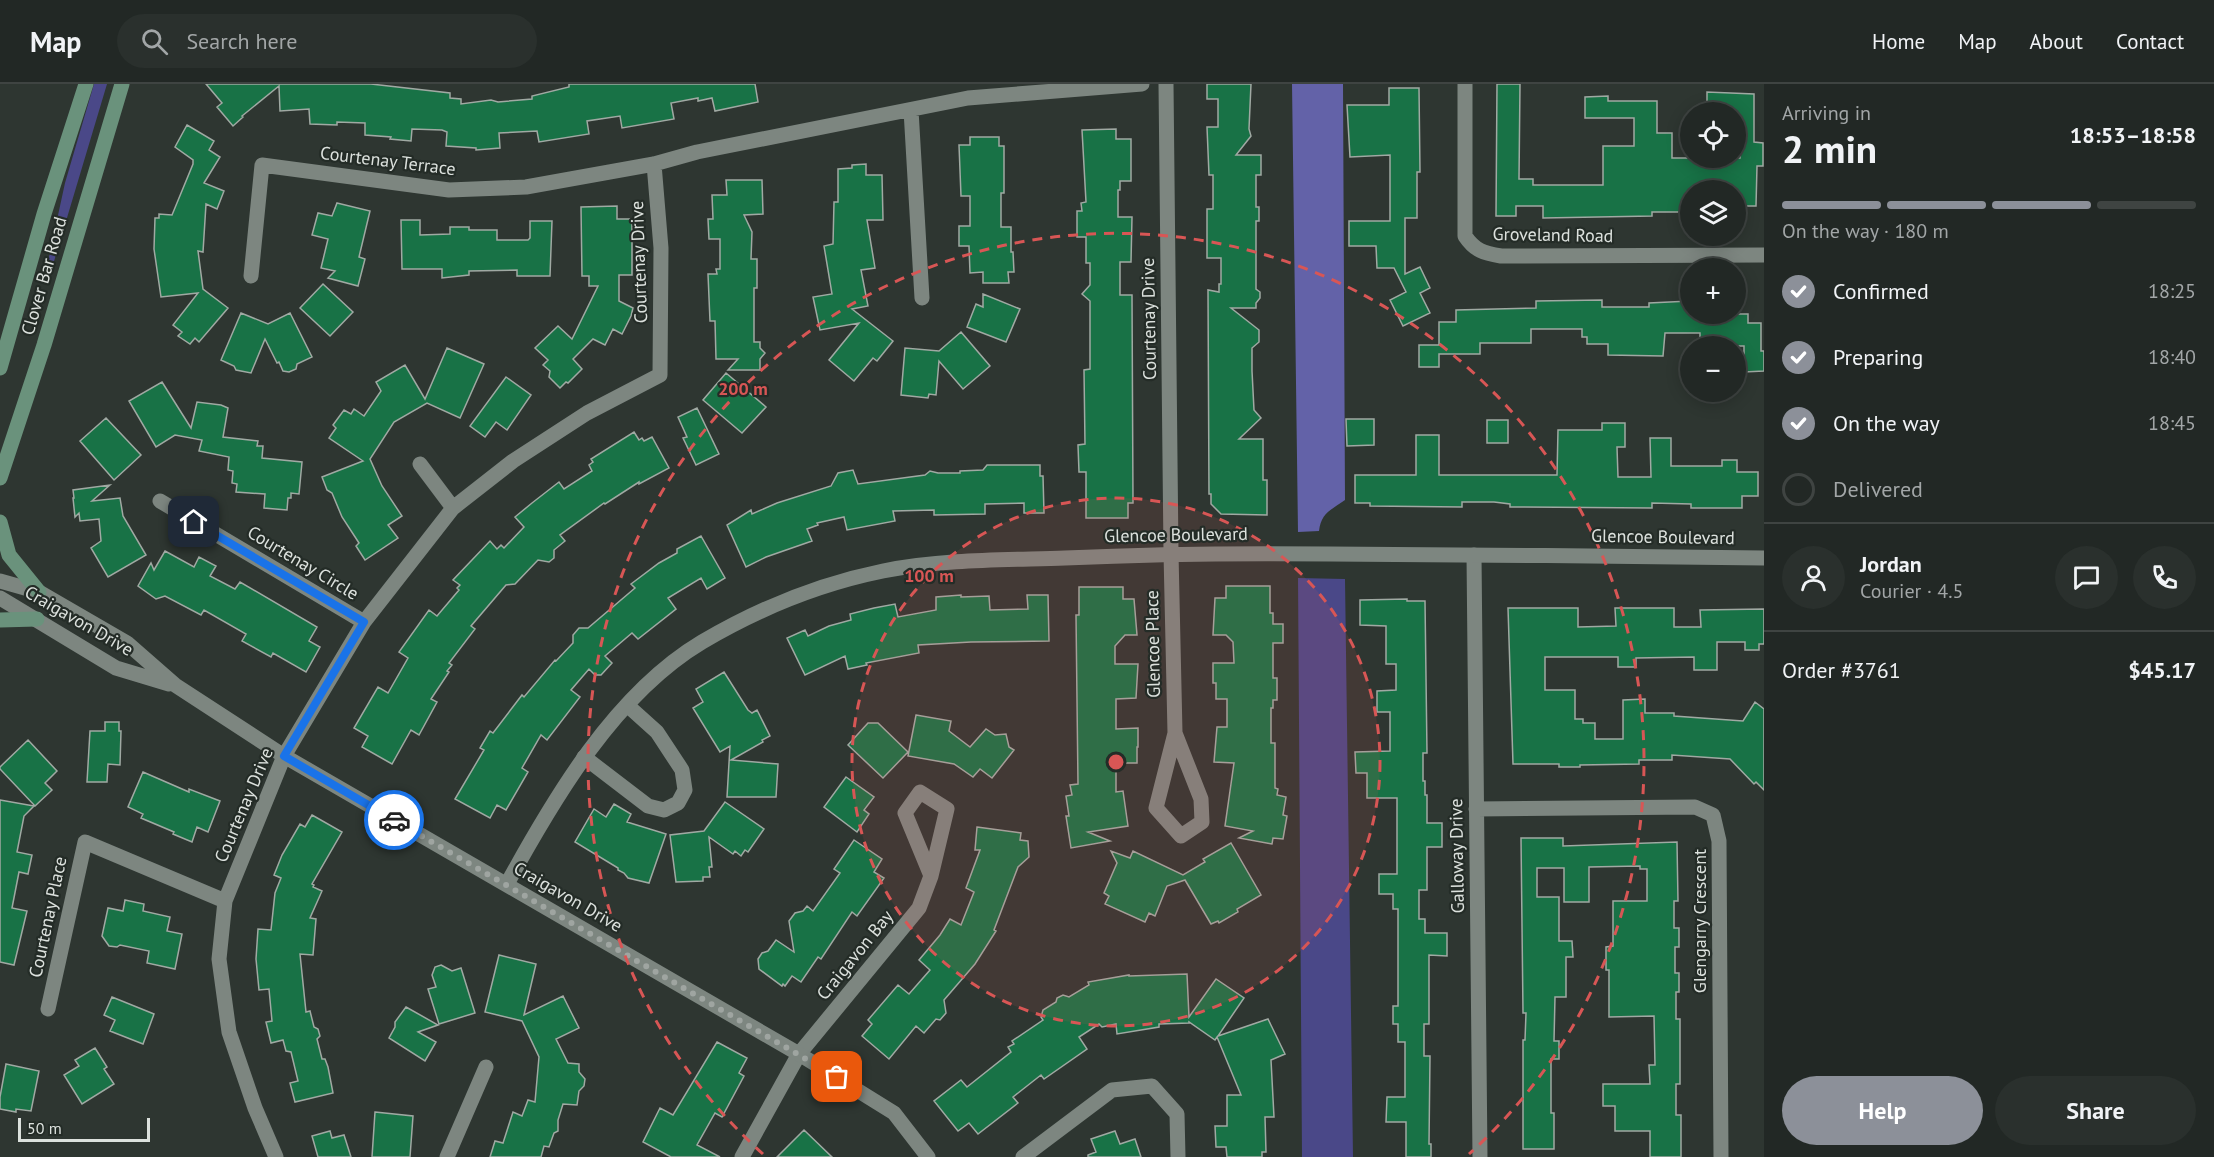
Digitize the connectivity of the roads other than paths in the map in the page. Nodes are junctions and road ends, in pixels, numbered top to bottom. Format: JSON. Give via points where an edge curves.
{"nodes":[{"id":1,"x":86,"y":84,"type":"edge"},
{"id":2,"x":122,"y":84,"type":"edge"},
{"id":3,"x":1142,"y":84,"type":"edge"},
{"id":4,"x":1166,"y":84,"type":"edge"},
{"id":5,"x":1466,"y":84,"type":"edge"},
{"id":6,"x":911,"y":110,"type":"junction"},
{"id":7,"x":654,"y":164,"type":"junction"},
{"id":8,"x":1764,"y":255,"type":"edge"},
{"id":9,"x":251,"y":276,"type":"dead end"},
{"id":10,"x":922,"y":298,"type":"dead end"},
{"id":11,"x":0,"y":368,"type":"edge"},
{"id":12,"x":420,"y":464,"type":"dead end"},
{"id":13,"x":0,"y":478,"type":"edge"},
{"id":14,"x":160,"y":501,"type":"dead end"},
{"id":15,"x":453,"y":507,"type":"junction"},
{"id":16,"x":0,"y":522,"type":"edge"},
{"id":17,"x":1171,"y":553,"type":"junction"},
{"id":18,"x":1474,"y":555,"type":"junction"},
{"id":19,"x":1764,"y":558,"type":"edge"},
{"id":20,"x":0,"y":581,"type":"edge"},
{"id":21,"x":39,"y":592,"type":"junction"},
{"id":22,"x":0,"y":598,"type":"edge"},
{"id":23,"x":36,"y":619,"type":"junction"},
{"id":24,"x":0,"y":620,"type":"edge"},
{"id":25,"x":364,"y":622,"type":"junction"},
{"id":26,"x":175,"y":685,"type":"junction"},
{"id":27,"x":627,"y":705,"type":"junction"},
{"id":28,"x":1175,"y":733,"type":"junction"},
{"id":29,"x":284,"y":756,"type":"junction"},
{"id":30,"x":585,"y":757,"type":"junction"},
{"id":31,"x":1476,"y":810,"type":"junction"},
{"id":32,"x":931,"y":876,"type":"junction"},
{"id":33,"x":507,"y":885,"type":"junction"},
{"id":34,"x":225,"y":901,"type":"junction"},
{"id":35,"x":48,"y":1010,"type":"dead end"},
{"id":36,"x":799,"y":1054,"type":"junction"},
{"id":37,"x":486,"y":1067,"type":"dead end"},
{"id":38,"x":276,"y":1157,"type":"edge"},
{"id":39,"x":447,"y":1157,"type":"edge"},
{"id":40,"x":742,"y":1157,"type":"edge"},
{"id":41,"x":928,"y":1157,"type":"edge"},
{"id":42,"x":1023,"y":1157,"type":"edge"},
{"id":43,"x":1178,"y":1157,"type":"edge"},
{"id":44,"x":1480,"y":1157,"type":"edge"},
{"id":45,"x":1721,"y":1157,"type":"edge"}],
"edges":[{"from":1,"to":11,"type":"main road","name":"Clover Bar Road"},
{"from":2,"to":13,"type":"main road","name":"Clover Bar Road"},
{"from":3,"to":6,"type":"street","via":[[968,99]]},
{"from":4,"to":17,"type":"street","name":"Courtenay Drive"},
{"from":5,"to":8,"type":"street","name":"Groveland Road","via":[[1465,236],[1483,253]]},
{"from":6,"to":7,"type":"street"},
{"from":6,"to":10,"type":"street"},
{"from":7,"to":9,"type":"street","name":"Courtenay Terrace","via":[[526,187],[449,190],[262,165]]},
{"from":7,"to":15,"type":"street","name":"Courtenay Drive","via":[[661,248],[660,375],[587,413],[513,461]]},
{"from":12,"to":15,"type":"street"},
{"from":14,"to":25,"type":"street","name":"Courtenay Circle"},
{"from":15,"to":25,"type":"street","name":"Courtenay Drive"},
{"from":16,"to":21,"type":"main road","via":[[9,555]]},
{"from":17,"to":18,"type":"street","name":"Glencoe Boulevard"},
{"from":17,"to":27,"type":"street","name":"Glencoe Boulevard","via":[[950,563],[885,570],[818,588],[757,612],[700,643],[662,670]]},
{"from":17,"to":28,"type":"street","name":"Glencoe Place"},
{"from":18,"to":19,"type":"street","name":"Glencoe Boulevard"},
{"from":18,"to":31,"type":"street","name":"Galloway Drive"},
{"from":20,"to":21,"type":"street","name":"Craigavon Drive"},
{"from":21,"to":26,"type":"street","name":"Craigavon Drive","via":[[127,643]]},
{"from":22,"to":23,"type":"street","name":"Craigavon Drive"},
{"from":23,"to":24,"type":"main road"},
{"from":23,"to":26,"type":"street","name":"Craigavon Drive","via":[[116,668]]},
{"from":25,"to":29,"type":"street","name":"Courtenay Drive"},
{"from":26,"to":29,"type":"street","name":"Craigavon Drive"},
{"from":27,"to":30,"type":"street","name":"Glencoe Boulevard"},
{"from":27,"to":30,"type":"street","via":[[657,732],[682,770],[685,789],[678,803],[664,810],[648,806]]},
{"from":28,"to":28,"type":"street","name":"Glencoe Place","via":[[1156,808],[1181,836],[1202,822],[1201,799]]},
{"from":29,"to":33,"type":"street","name":"Craigavon Drive"},
{"from":29,"to":34,"type":"street","name":"Courtenay Drive"},
{"from":30,"to":33,"type":"street","name":"Glencoe Boulevard","via":[[557,796]]},
{"from":31,"to":44,"type":"street","name":"Galloway Drive"},
{"from":31,"to":45,"type":"street","name":"Glengarry Crescent","via":[[1695,807],[1713,815],[1719,841]]},
{"from":32,"to":32,"type":"street","name":"Craigavon Bay","via":[[947,810],[921,792],[905,813]]},
{"from":32,"to":36,"type":"street","name":"Craigavon Bay","via":[[919,908]]},
{"from":33,"to":36,"type":"street","name":"Craigavon Drive"},
{"from":34,"to":35,"type":"street","name":"Courtenay Place","via":[[85,842]]},
{"from":34,"to":38,"type":"street","name":"Courtenay Drive","via":[[219,959],[229,1032]]},
{"from":36,"to":40,"type":"street","name":"Craigavon Bay"},
{"from":36,"to":41,"type":"street","name":"Craigavon Drive","via":[[894,1113]]},
{"from":37,"to":39,"type":"street"},
{"from":42,"to":43,"type":"street","via":[[1112,1090],[1152,1086],[1177,1114]]}]}
